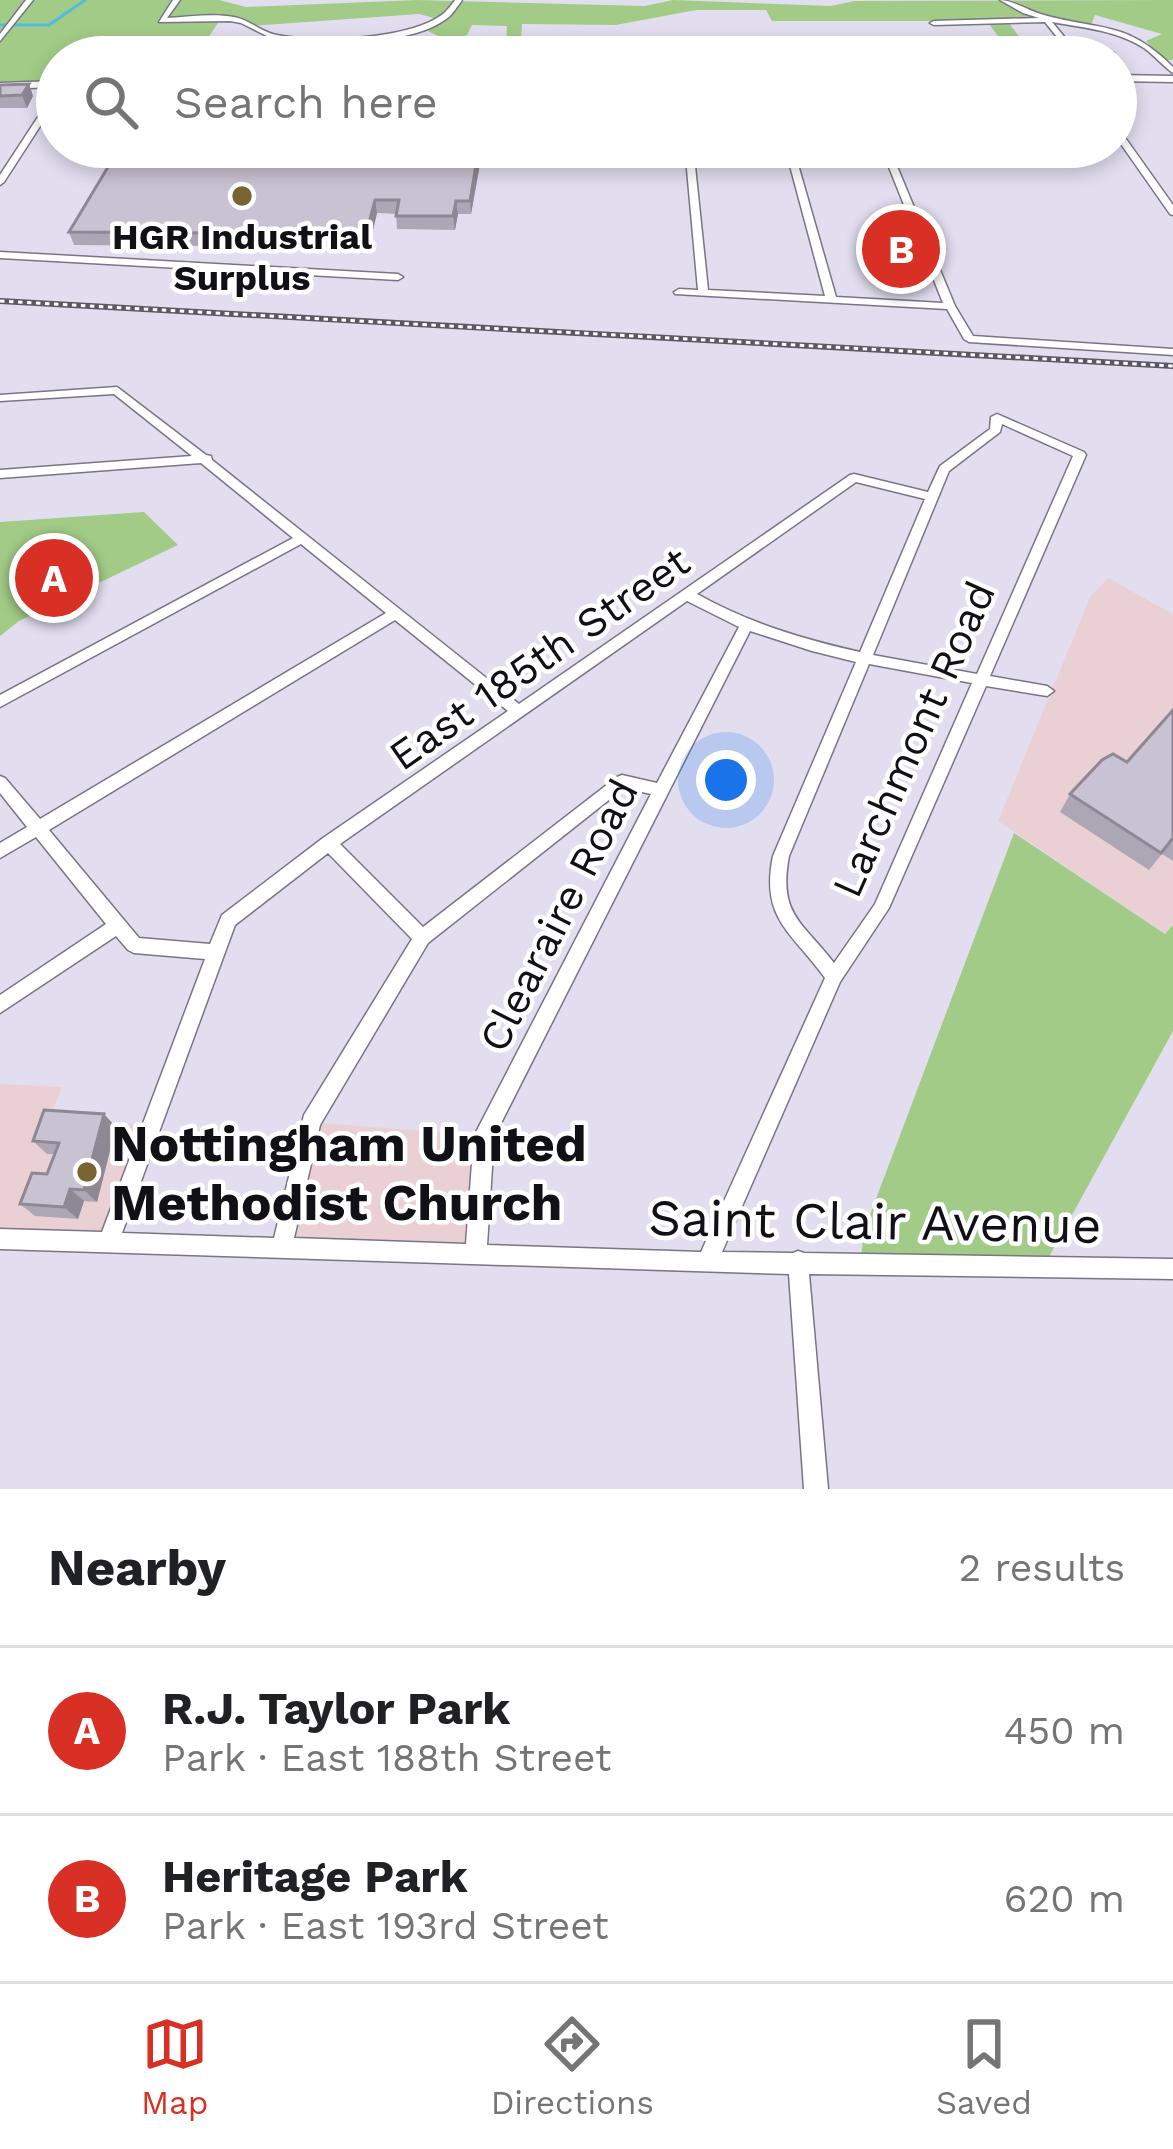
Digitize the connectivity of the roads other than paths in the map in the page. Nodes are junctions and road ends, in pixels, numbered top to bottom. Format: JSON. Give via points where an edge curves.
{"nodes":[{"id":1,"x":30,"y":0,"type":"edge"},
{"id":2,"x":177,"y":0,"type":"edge"},
{"id":3,"x":459,"y":0,"type":"edge"},
{"id":4,"x":1003,"y":0,"type":"edge"},
{"id":5,"x":1047,"y":20,"type":"junction"},
{"id":6,"x":934,"y":23,"type":"dead end"},
{"id":7,"x":269,"y":36,"type":"edge"},
{"id":8,"x":367,"y":36,"type":"edge"},
{"id":9,"x":1060,"y":36,"type":"edge"},
{"id":10,"x":1130,"y":36,"type":"edge"},
{"id":11,"x":1137,"y":37,"type":"edge"},
{"id":12,"x":0,"y":39,"type":"edge"},
{"id":13,"x":1173,"y":75,"type":"edge"},
{"id":14,"x":1137,"y":77,"type":"edge"},
{"id":15,"x":36,"y":85,"type":"edge"},
{"id":16,"x":0,"y":86,"type":"edge"},
{"id":17,"x":36,"y":126,"type":"edge"},
{"id":18,"x":1137,"y":161,"type":"edge"},
{"id":19,"x":691,"y":168,"type":"edge"},
{"id":20,"x":796,"y":168,"type":"edge"},
{"id":21,"x":894,"y":168,"type":"edge"},
{"id":22,"x":0,"y":182,"type":"edge"},
{"id":23,"x":1173,"y":212,"type":"edge"},
{"id":24,"x":0,"y":255,"type":"edge"},
{"id":25,"x":398,"y":277,"type":"dead end"},
{"id":26,"x":679,"y":292,"type":"dead end"},
{"id":27,"x":704,"y":293,"type":"junction"},
{"id":28,"x":831,"y":299,"type":"junction"},
{"id":29,"x":950,"y":306,"type":"junction"},
{"id":30,"x":1173,"y":352,"type":"edge"},
{"id":31,"x":0,"y":398,"type":"edge"},
{"id":32,"x":207,"y":459,"type":"junction"},
{"id":33,"x":0,"y":474,"type":"edge"},
{"id":34,"x":931,"y":497,"type":"junction"},
{"id":35,"x":302,"y":538,"type":"junction"},
{"id":36,"x":688,"y":596,"type":"junction"},
{"id":37,"x":395,"y":614,"type":"junction"},
{"id":38,"x":747,"y":624,"type":"junction"},
{"id":39,"x":867,"y":655,"type":"junction"},
{"id":40,"x":982,"y":678,"type":"junction"},
{"id":41,"x":1047,"y":692,"type":"dead end"},
{"id":42,"x":0,"y":702,"type":"edge"},
{"id":43,"x":519,"y":712,"type":"junction"},
{"id":44,"x":0,"y":782,"type":"edge"},
{"id":45,"x":663,"y":791,"type":"junction"},
{"id":46,"x":38,"y":828,"type":"junction"},
{"id":47,"x":329,"y":843,"type":"junction"},
{"id":48,"x":0,"y":851,"type":"edge"},
{"id":49,"x":118,"y":925,"type":"junction"},
{"id":50,"x":422,"y":938,"type":"junction"},
{"id":51,"x":212,"y":952,"type":"junction"},
{"id":52,"x":834,"y":977,"type":"junction"},
{"id":53,"x":0,"y":1005,"type":"edge"},
{"id":54,"x":0,"y":1239,"type":"edge"},
{"id":55,"x":108,"y":1243,"type":"junction"},
{"id":56,"x":282,"y":1245,"type":"junction"},
{"id":57,"x":476,"y":1251,"type":"junction"},
{"id":58,"x":707,"y":1262,"type":"junction"},
{"id":59,"x":798,"y":1262,"type":"junction"},
{"id":60,"x":1173,"y":1269,"type":"edge"},
{"id":61,"x":816,"y":1489,"type":"edge"}],
"edges":[{"from":1,"to":12,"type":"street"},
{"from":2,"to":7,"type":"street","via":[[162,20],[236,20]]},
{"from":3,"to":8,"type":"street","via":[[448,18],[420,30]]},
{"from":4,"to":5,"type":"street"},
{"from":5,"to":6,"type":"street"},
{"from":5,"to":9,"type":"street"},
{"from":5,"to":10,"type":"street"},
{"from":11,"to":13,"type":"street"},
{"from":13,"to":14,"type":"main road"},
{"from":15,"to":16,"type":"main road"},
{"from":17,"to":22,"type":"street"},
{"from":18,"to":23,"type":"street"},
{"from":19,"to":27,"type":"street"},
{"from":20,"to":28,"type":"street"},
{"from":21,"to":29,"type":"street"},
{"from":24,"to":25,"type":"street"},
{"from":26,"to":27,"type":"street"},
{"from":27,"to":28,"type":"street"},
{"from":28,"to":29,"type":"street"},
{"from":29,"to":30,"type":"street","via":[[963,335],[980,343]]},
{"from":31,"to":32,"type":"street","via":[[117,390]]},
{"from":32,"to":33,"type":"street"},
{"from":32,"to":35,"type":"street"},
{"from":34,"to":36,"type":"street","name":"East 185th Street","via":[[854,478]]},
{"from":34,"to":39,"type":"street"},
{"from":34,"to":40,"type":"street","name":"Larchmont Road","via":[[944,469],[996,430],[997,417],[1080,455]]},
{"from":35,"to":37,"type":"street"},
{"from":35,"to":42,"type":"street"},
{"from":36,"to":38,"type":"street"},
{"from":36,"to":43,"type":"street","name":"East 185th Street"},
{"from":37,"to":43,"type":"street"},
{"from":37,"to":46,"type":"street"},
{"from":38,"to":39,"type":"street"},
{"from":38,"to":45,"type":"street","name":"Clearaire Road"},
{"from":39,"to":40,"type":"street"},
{"from":39,"to":52,"type":"street","via":[[772,887],[782,915]]},
{"from":40,"to":41,"type":"street"},
{"from":40,"to":52,"type":"street","name":"Larchmont Road","via":[[881,908]]},
{"from":43,"to":47,"type":"street","name":"East 185th Street"},
{"from":44,"to":46,"type":"street"},
{"from":45,"to":50,"type":"street","via":[[622,781]]},
{"from":45,"to":57,"type":"street","name":"Clearaire Road","via":[[484,1136]]},
{"from":46,"to":48,"type":"street"},
{"from":46,"to":49,"type":"street"},
{"from":47,"to":50,"type":"street"},
{"from":47,"to":51,"type":"street","name":"East 185th Street","via":[[228,920]]},
{"from":49,"to":51,"type":"street","via":[[134,945]]},
{"from":49,"to":53,"type":"street"},
{"from":50,"to":56,"type":"street","via":[[311,1122]]},
{"from":51,"to":55,"type":"street","name":"East 185th Street"},
{"from":52,"to":58,"type":"street","name":"Larchmont Road"},
{"from":54,"to":55,"type":"street","name":"Saint Clair Avenue"},
{"from":55,"to":56,"type":"street","name":"Saint Clair Avenue"},
{"from":56,"to":57,"type":"street","name":"Saint Clair Avenue"},
{"from":57,"to":58,"type":"street","name":"Saint Clair Avenue"},
{"from":58,"to":59,"type":"street","name":"Saint Clair Avenue"},
{"from":59,"to":60,"type":"street","name":"Saint Clair Avenue"},
{"from":59,"to":61,"type":"street"}]}
